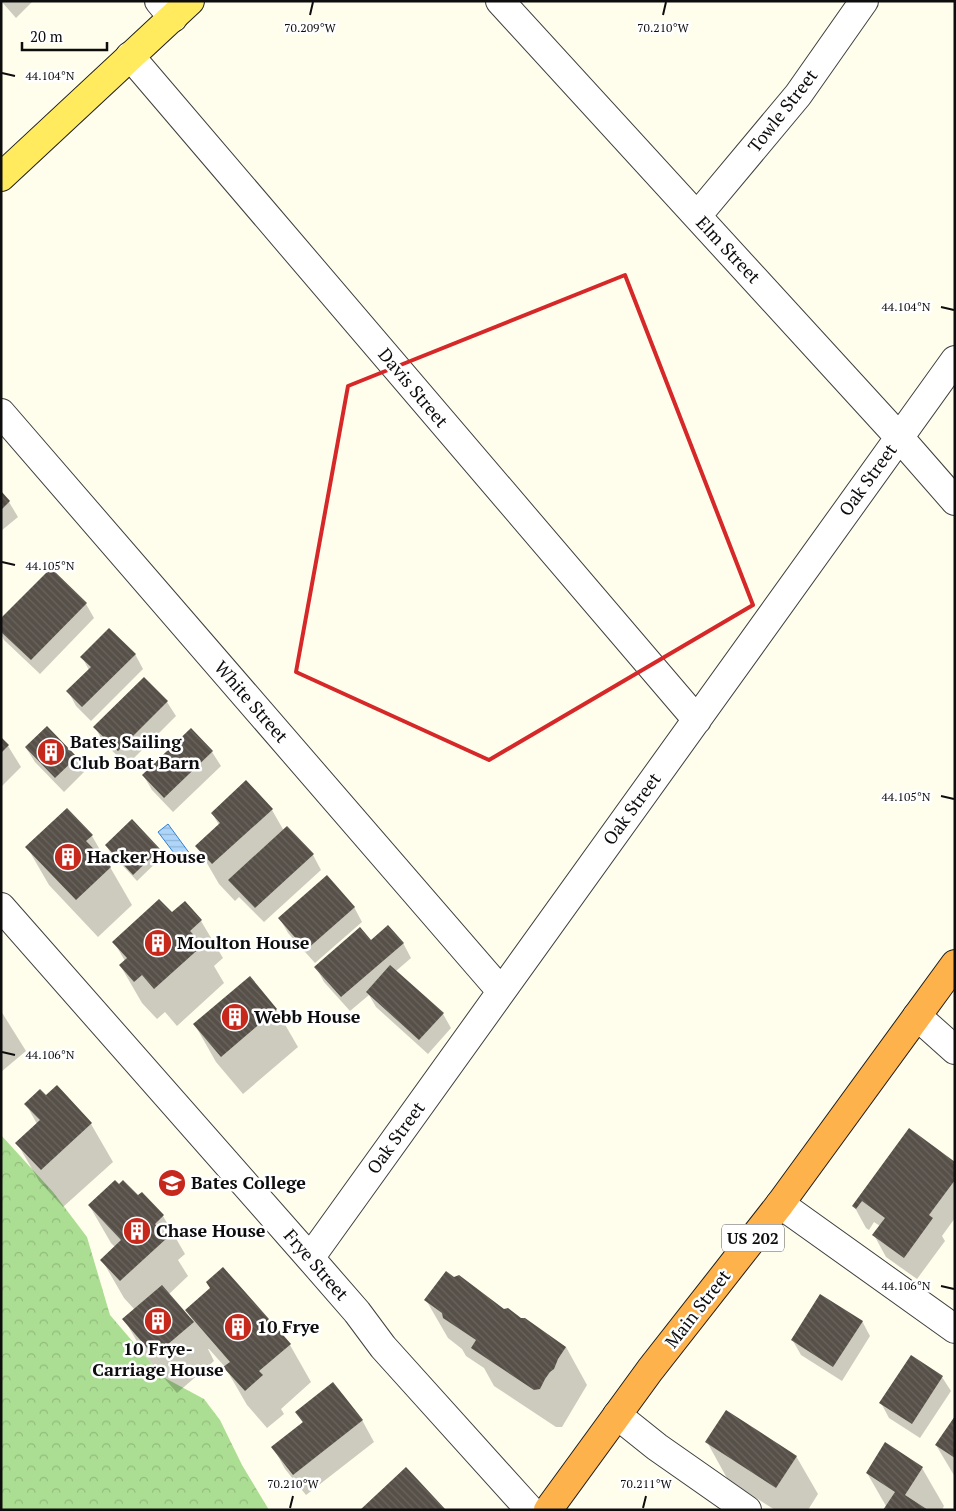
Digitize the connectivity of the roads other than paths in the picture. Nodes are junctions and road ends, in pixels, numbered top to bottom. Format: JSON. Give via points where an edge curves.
{"nodes":[{"id":1,"x":500,"y":1,"type":"edge"},
{"id":2,"x":864,"y":1,"type":"edge"},
{"id":3,"x":174,"y":7,"type":"edge"},
{"id":4,"x":130,"y":56,"type":"junction"},
{"id":5,"x":1,"y":177,"type":"edge"},
{"id":6,"x":697,"y":216,"type":"junction"},
{"id":7,"x":955,"y":360,"type":"edge"},
{"id":8,"x":1,"y":413,"type":"edge"},
{"id":9,"x":899,"y":437,"type":"junction"},
{"id":10,"x":955,"y":501,"type":"edge"},
{"id":11,"x":696,"y":720,"type":"junction"},
{"id":12,"x":1,"y":907,"type":"edge"},
{"id":13,"x":955,"y":964,"type":"edge"},
{"id":14,"x":501,"y":991,"type":"junction"},
{"id":15,"x":916,"y":1016,"type":"junction"},
{"id":16,"x":955,"y":1050,"type":"edge"},
{"id":17,"x":780,"y":1204,"type":"junction"},
{"id":18,"x":310,"y":1258,"type":"junction"},
{"id":19,"x":955,"y":1329,"type":"edge"},
{"id":20,"x":617,"y":1415,"type":"junction"},
{"id":21,"x":530,"y":1510,"type":"edge"},
{"id":22,"x":548,"y":1510,"type":"edge"},
{"id":23,"x":747,"y":1510,"type":"edge"}],
"edges":[{"from":1,"to":6,"type":"street","name":"Elm Street"},
{"from":2,"to":6,"type":"street","name":"Towle Street","via":[[798,95]]},
{"from":3,"to":4,"type":"main road"},
{"from":4,"to":5,"type":"main road"},
{"from":4,"to":11,"type":"street","name":"Davis Street"},
{"from":6,"to":9,"type":"street","name":"Elm Street"},
{"from":7,"to":9,"type":"street","name":"Oak Street"},
{"from":8,"to":14,"type":"street","name":"White Street"},
{"from":9,"to":10,"type":"street","name":"Elm Street"},
{"from":9,"to":11,"type":"street","name":"Oak Street"},
{"from":11,"to":14,"type":"street","name":"Oak Street"},
{"from":12,"to":18,"type":"street","name":"Frye Street"},
{"from":13,"to":15,"type":"highway","name":"Main Street","number":"US 202"},
{"from":14,"to":18,"type":"street","name":"Oak Street"},
{"from":15,"to":16,"type":"street"},
{"from":15,"to":17,"type":"highway","name":"Main Street","number":"US 202"},
{"from":17,"to":19,"type":"street"},
{"from":17,"to":20,"type":"highway","name":"Main Street","number":"US 202"},
{"from":18,"to":21,"type":"street","name":"Frye Street","via":[[384,1348]]},
{"from":20,"to":22,"type":"highway","name":"Main Street","number":"US 202"},
{"from":20,"to":23,"type":"street"}]}
